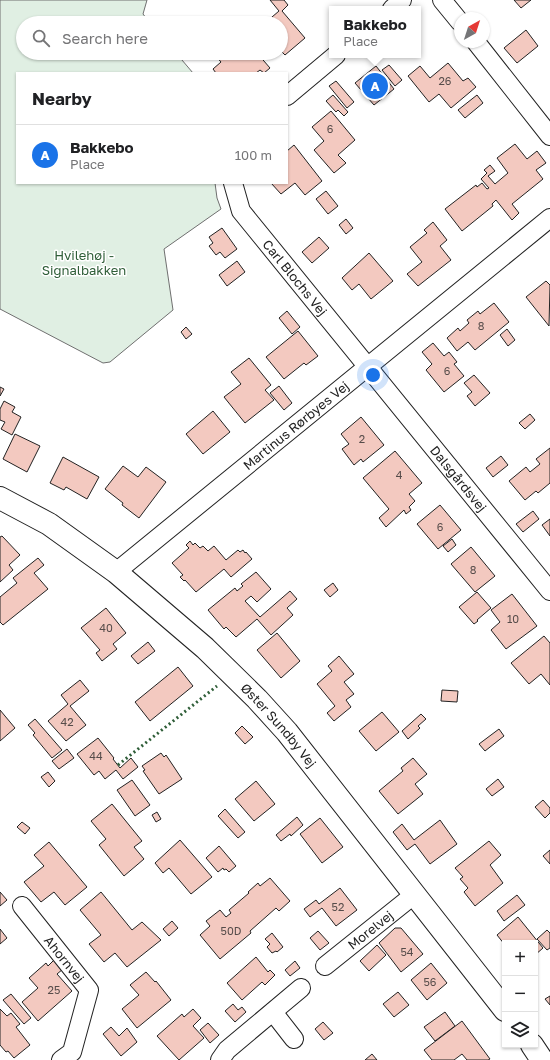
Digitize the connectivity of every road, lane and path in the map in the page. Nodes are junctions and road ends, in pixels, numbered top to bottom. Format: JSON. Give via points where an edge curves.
{"nodes":[{"id":1,"x":442,"y":0,"type":"edge"},
{"id":2,"x":454,"y":15,"type":"edge"},
{"id":3,"x":481,"y":48,"type":"edge"},
{"id":4,"x":332,"y":58,"type":"edge"},
{"id":5,"x":288,"y":95,"type":"edge"},
{"id":6,"x":550,"y":136,"type":"edge"},
{"id":7,"x":234,"y":184,"type":"edge"},
{"id":8,"x":550,"y":218,"type":"edge"},
{"id":9,"x":367,"y":367,"type":"junction"},
{"id":10,"x":0,"y":498,"type":"edge"},
{"id":11,"x":116,"y":572,"type":"junction"},
{"id":12,"x":550,"y":591,"type":"edge"},
{"id":13,"x":415,"y":894,"type":"junction"},
{"id":14,"x":22,"y":906,"type":"dead end"},
{"id":15,"x":325,"y":966,"type":"dead end"},
{"id":16,"x":301,"y":988,"type":"dead end"},
{"id":17,"x":502,"y":1006,"type":"edge"},
{"id":18,"x":273,"y":1012,"type":"junction"},
{"id":19,"x":294,"y":1039,"type":"dead end"},
{"id":20,"x":534,"y":1048,"type":"edge"},
{"id":21,"x":61,"y":1060,"type":"edge"},
{"id":22,"x":220,"y":1060,"type":"edge"},
{"id":23,"x":542,"y":1060,"type":"edge"}],
"edges":[{"from":1,"to":2,"type":"street"},
{"from":3,"to":6,"type":"street"},
{"from":4,"to":5,"type":"street"},
{"from":7,"to":9,"type":"street","name":"Carl Blochs Vej","via":[[241,211]]},
{"from":8,"to":9,"type":"street","name":"Martinus Rørbyes Vej"},
{"from":9,"to":11,"type":"street","name":"Martinus Rørbyes Vej"},
{"from":9,"to":12,"type":"street","name":"Dalsgårdsvej"},
{"from":10,"to":11,"type":"street","name":"Øster Sundby Vej","via":[[49,524]]},
{"from":11,"to":13,"type":"street","name":"Øster Sundby Vej","via":[[206,648],[288,732]]},
{"from":13,"to":15,"type":"street","name":"Morelvej"},
{"from":13,"to":17,"type":"street","name":"Øster Sundby Vej"},
{"from":14,"to":21,"type":"street","name":"Ahornvej","via":[[89,990],[72,1052]]},
{"from":16,"to":18,"type":"street"},
{"from":18,"to":19,"type":"street"},
{"from":18,"to":22,"type":"street","via":[[227,1050]]},
{"from":20,"to":23,"type":"street"}]}
